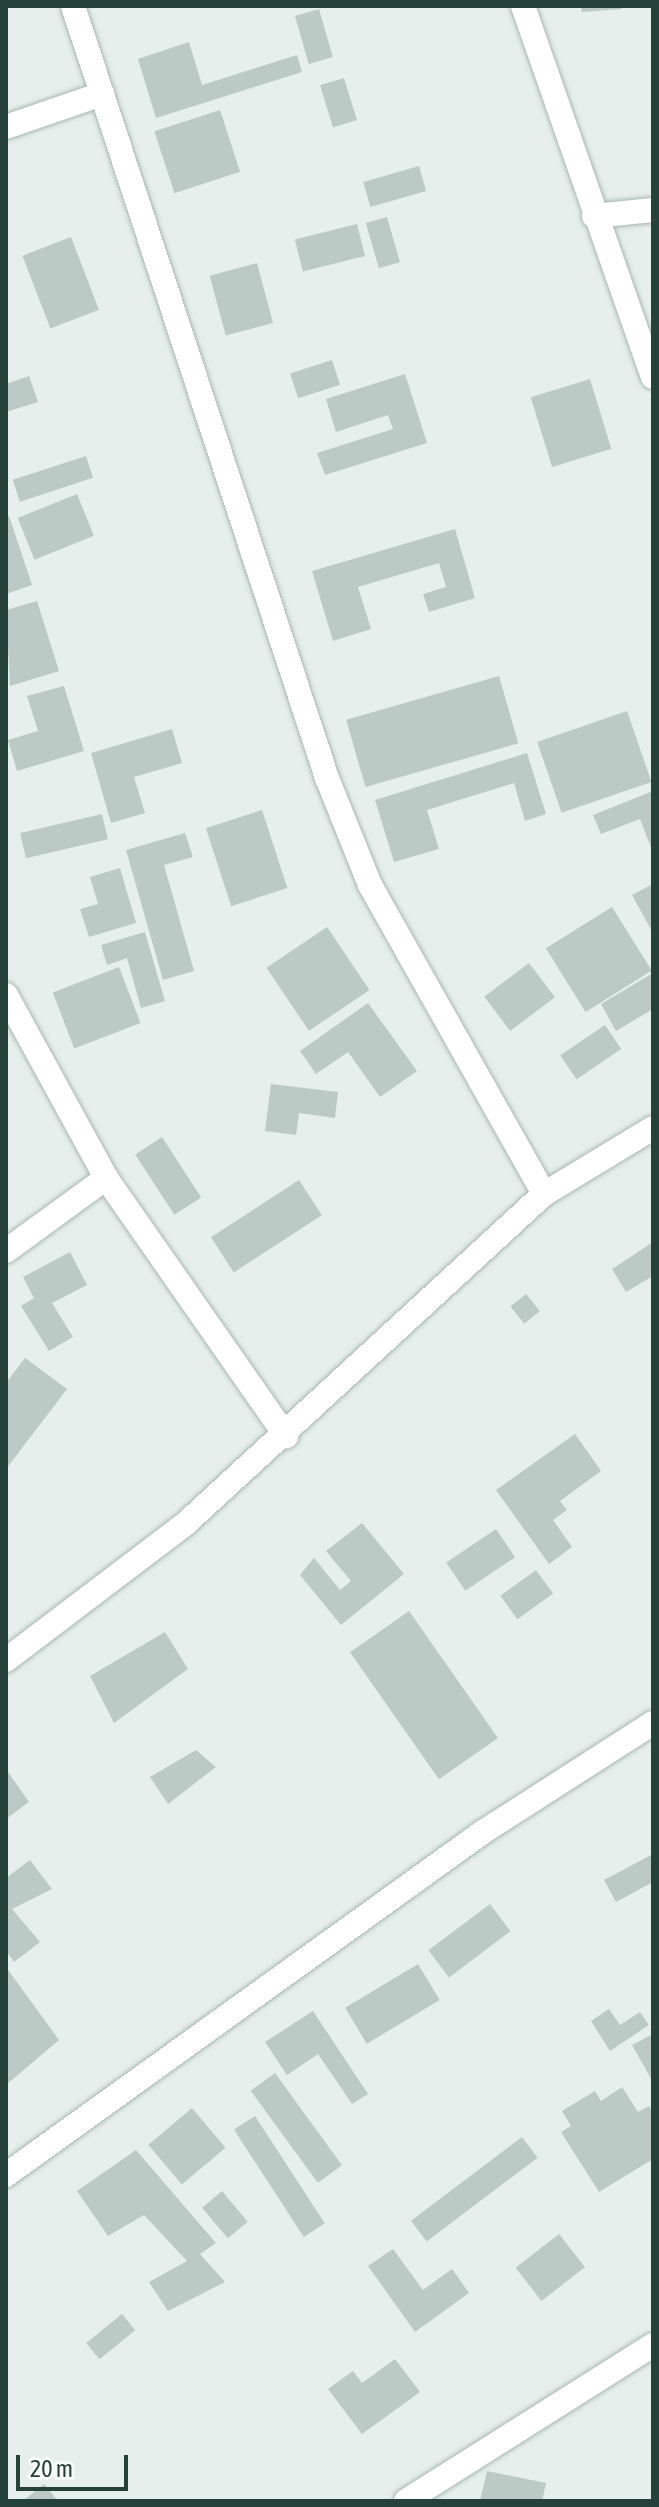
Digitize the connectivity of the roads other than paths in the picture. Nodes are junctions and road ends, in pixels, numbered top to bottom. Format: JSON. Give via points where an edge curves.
{"nodes":[{"id":1,"x":73,"y":6,"type":"edge"},
{"id":2,"x":523,"y":6,"type":"edge"},
{"id":3,"x":102,"y":94,"type":"junction"},
{"id":4,"x":6,"y":127,"type":"edge"},
{"id":5,"x":653,"y":210,"type":"edge"},
{"id":6,"x":594,"y":216,"type":"junction"},
{"id":7,"x":653,"y":377,"type":"edge"},
{"id":8,"x":7,"y":1003,"type":"edge"},
{"id":9,"x":653,"y":1128,"type":"edge"},
{"id":10,"x":106,"y":1178,"type":"junction"},
{"id":11,"x":544,"y":1194,"type":"junction"},
{"id":12,"x":6,"y":1251,"type":"edge"},
{"id":13,"x":286,"y":1436,"type":"junction"},
{"id":14,"x":6,"y":1660,"type":"edge"},
{"id":15,"x":653,"y":1723,"type":"edge"},
{"id":16,"x":6,"y":2175,"type":"edge"},
{"id":17,"x":653,"y":2345,"type":"edge"},
{"id":18,"x":406,"y":2501,"type":"edge"}],
"edges":[{"from":1,"to":3,"type":"street"},
{"from":2,"to":6,"type":"street"},
{"from":3,"to":4,"type":"street"},
{"from":3,"to":11,"type":"street","via":[[327,778],[370,885]]},
{"from":5,"to":6,"type":"street"},
{"from":6,"to":7,"type":"street"},
{"from":8,"to":10,"type":"street"},
{"from":9,"to":11,"type":"street"},
{"from":10,"to":12,"type":"street"},
{"from":10,"to":13,"type":"street"},
{"from":11,"to":13,"type":"street"},
{"from":13,"to":14,"type":"street","via":[[184,1525]]},
{"from":15,"to":16,"type":"street","via":[[483,1832]]},
{"from":17,"to":18,"type":"street"}]}
